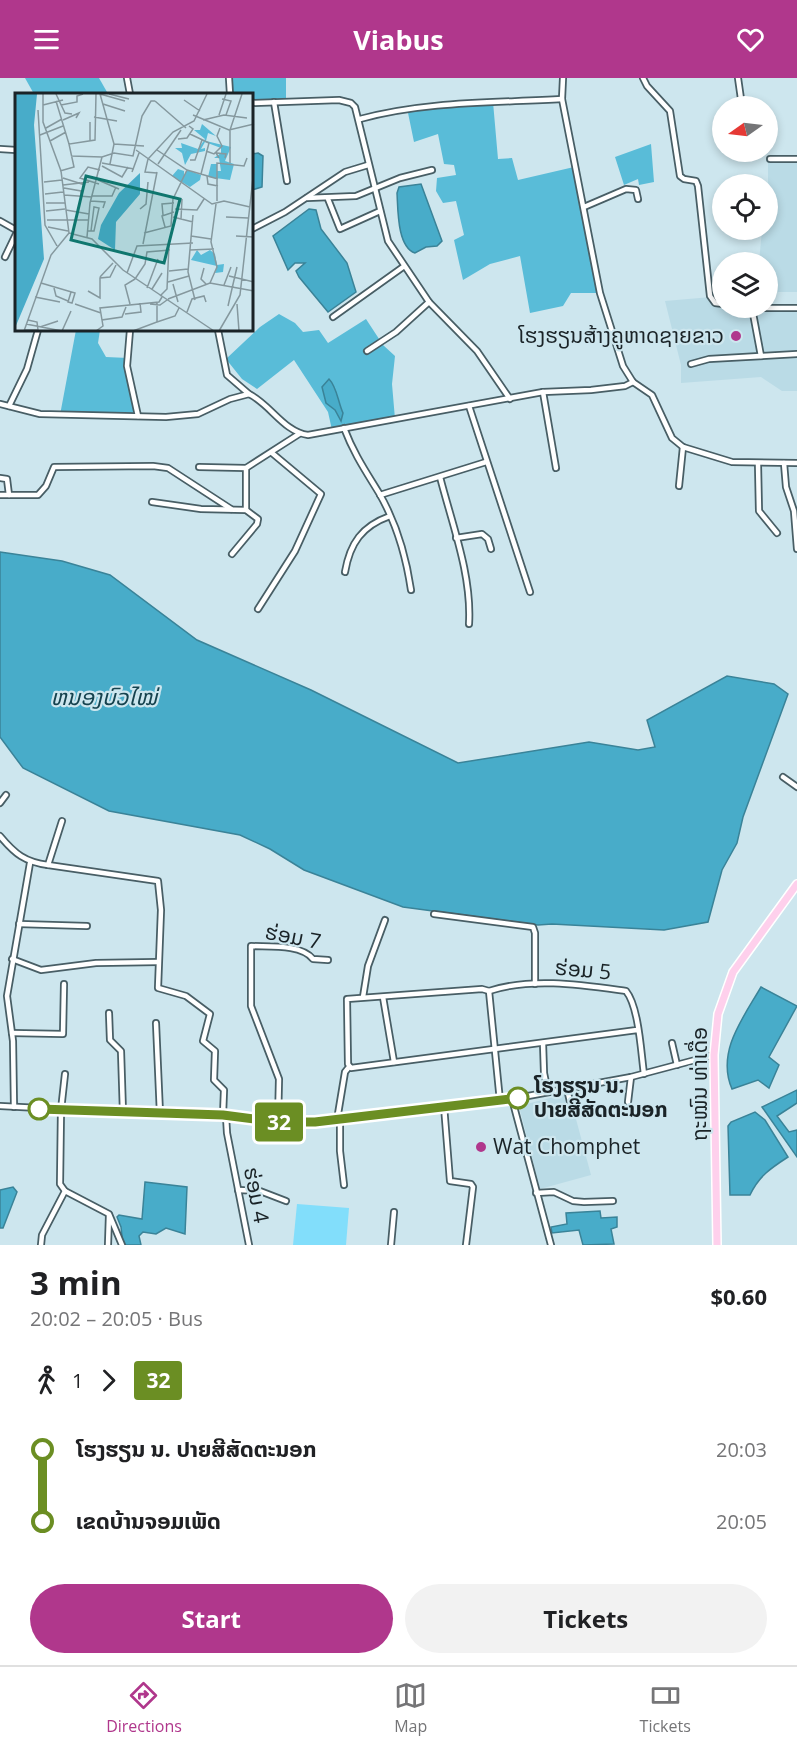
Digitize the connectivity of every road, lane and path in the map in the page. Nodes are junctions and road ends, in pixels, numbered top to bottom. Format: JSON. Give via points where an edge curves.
{"nodes":[{"id":1,"x":128,"y":78,"type":"edge"},
{"id":2,"x":563,"y":78,"type":"edge"},
{"id":3,"x":643,"y":78,"type":"edge"},
{"id":4,"x":738,"y":78,"type":"edge"},
{"id":5,"x":130,"y":93,"type":"edge"},
{"id":6,"x":741,"y":96,"type":"edge"},
{"id":7,"x":562,"y":99,"type":"junction"},
{"id":8,"x":274,"y":102,"type":"junction"},
{"id":9,"x":254,"y":103,"type":"edge"},
{"id":10,"x":360,"y":119,"type":"junction"},
{"id":11,"x":0,"y":149,"type":"edge"},
{"id":12,"x":15,"y":150,"type":"edge"},
{"id":13,"x":778,"y":159,"type":"edge"},
{"id":14,"x":797,"y":159,"type":"edge"},
{"id":15,"x":368,"y":165,"type":"junction"},
{"id":16,"x":432,"y":170,"type":"dead end"},
{"id":17,"x":287,"y":181,"type":"dead end"},
{"id":18,"x":374,"y":188,"type":"junction"},
{"id":19,"x":307,"y":198,"type":"junction"},
{"id":20,"x":328,"y":199,"type":"junction"},
{"id":21,"x":638,"y":199,"type":"dead end"},
{"id":22,"x":584,"y":207,"type":"junction"},
{"id":23,"x":380,"y":211,"type":"junction"},
{"id":24,"x":0,"y":221,"type":"edge"},
{"id":25,"x":254,"y":228,"type":"edge"},
{"id":26,"x":15,"y":231,"type":"edge"},
{"id":27,"x":15,"y":234,"type":"edge"},
{"id":28,"x":5,"y":257,"type":"dead end"},
{"id":29,"x":403,"y":267,"type":"junction"},
{"id":30,"x":712,"y":299,"type":"edge"},
{"id":31,"x":429,"y":302,"type":"junction"},
{"id":32,"x":778,"y":308,"type":"edge"},
{"id":33,"x":797,"y":308,"type":"edge"},
{"id":34,"x":333,"y":318,"type":"dead end"},
{"id":35,"x":753,"y":318,"type":"edge"},
{"id":36,"x":37,"y":332,"type":"edge"},
{"id":37,"x":130,"y":332,"type":"edge"},
{"id":38,"x":218,"y":332,"type":"edge"},
{"id":39,"x":367,"y":351,"type":"dead end"},
{"id":40,"x":797,"y":354,"type":"edge"},
{"id":41,"x":761,"y":356,"type":"junction"},
{"id":42,"x":691,"y":363,"type":"dead end"},
{"id":43,"x":633,"y":382,"type":"junction"},
{"id":44,"x":543,"y":392,"type":"junction"},
{"id":45,"x":249,"y":394,"type":"junction"},
{"id":46,"x":510,"y":399,"type":"junction"},
{"id":47,"x":0,"y":404,"type":"edge"},
{"id":48,"x":9,"y":406,"type":"junction"},
{"id":49,"x":469,"y":406,"type":"junction"},
{"id":50,"x":138,"y":416,"type":"junction"},
{"id":51,"x":344,"y":428,"type":"junction"},
{"id":52,"x":299,"y":434,"type":"junction"},
{"id":53,"x":683,"y":447,"type":"junction"},
{"id":54,"x":272,"y":453,"type":"junction"},
{"id":55,"x":486,"y":462,"type":"junction"},
{"id":56,"x":797,"y":463,"type":"edge"},
{"id":57,"x":758,"y":464,"type":"junction"},
{"id":58,"x":784,"y":464,"type":"junction"},
{"id":59,"x":200,"y":467,"type":"dead end"},
{"id":60,"x":246,"y":468,"type":"junction"},
{"id":61,"x":556,"y":468,"type":"dead end"},
{"id":62,"x":440,"y":477,"type":"junction"},
{"id":63,"x":0,"y":478,"type":"edge"},
{"id":64,"x":679,"y":486,"type":"dead end"},
{"id":65,"x":0,"y":495,"type":"edge"},
{"id":66,"x":9,"y":495,"type":"junction"},
{"id":67,"x":380,"y":495,"type":"junction"},
{"id":68,"x":152,"y":502,"type":"dead end"},
{"id":69,"x":231,"y":509,"type":"junction"},
{"id":70,"x":246,"y":510,"type":"junction"},
{"id":71,"x":390,"y":516,"type":"junction"},
{"id":72,"x":777,"y":533,"type":"dead end"},
{"id":73,"x":456,"y":538,"type":"junction"},
{"id":74,"x":491,"y":549,"type":"dead end"},
{"id":75,"x":797,"y":549,"type":"edge"},
{"id":76,"x":232,"y":554,"type":"dead end"},
{"id":77,"x":345,"y":572,"type":"dead end"},
{"id":78,"x":411,"y":590,"type":"dead end"},
{"id":79,"x":530,"y":592,"type":"dead end"},
{"id":80,"x":258,"y":609,"type":"dead end"},
{"id":81,"x":469,"y":624,"type":"dead end"},
{"id":82,"x":783,"y":777,"type":"dead end"},
{"id":83,"x":797,"y":787,"type":"edge"},
{"id":84,"x":6,"y":795,"type":"dead end"},
{"id":85,"x":0,"y":803,"type":"edge"},
{"id":86,"x":62,"y":821,"type":"dead end"},
{"id":87,"x":0,"y":836,"type":"edge"},
{"id":88,"x":30,"y":862,"type":"junction"},
{"id":89,"x":48,"y":865,"type":"junction"},
{"id":90,"x":797,"y":884,"type":"edge"},
{"id":91,"x":434,"y":914,"type":"dead end"},
{"id":92,"x":385,"y":920,"type":"dead end"},
{"id":93,"x":19,"y":924,"type":"junction"},
{"id":94,"x":87,"y":926,"type":"dead end"},
{"id":95,"x":12,"y":959,"type":"junction"},
{"id":96,"x":328,"y":960,"type":"dead end"},
{"id":97,"x":158,"y":962,"type":"junction"},
{"id":98,"x":64,"y":984,"type":"dead end"},
{"id":99,"x":535,"y":984,"type":"junction"},
{"id":100,"x":0,"y":991,"type":"edge"},
{"id":101,"x":489,"y":991,"type":"junction"},
{"id":102,"x":7,"y":996,"type":"junction"},
{"id":103,"x":363,"y":997,"type":"junction"},
{"id":104,"x":383,"y":997,"type":"junction"},
{"id":105,"x":109,"y":1013,"type":"dead end"},
{"id":106,"x":156,"y":1023,"type":"dead end"},
{"id":107,"x":637,"y":1030,"type":"junction"},
{"id":108,"x":12,"y":1033,"type":"junction"},
{"id":109,"x":543,"y":1043,"type":"junction"},
{"id":110,"x":672,"y":1043,"type":"dead end"},
{"id":111,"x":495,"y":1049,"type":"junction"},
{"id":112,"x":714,"y":1055,"type":"junction"},
{"id":113,"x":394,"y":1062,"type":"junction"},
{"id":114,"x":677,"y":1065,"type":"junction"},
{"id":115,"x":349,"y":1067,"type":"junction"},
{"id":116,"x":65,"y":1074,"type":"dead end"},
{"id":117,"x":644,"y":1074,"type":"junction"},
{"id":118,"x":631,"y":1077,"type":"junction"},
{"id":119,"x":567,"y":1089,"type":"junction"},
{"id":120,"x":548,"y":1092,"type":"junction"},
{"id":121,"x":512,"y":1099,"type":"junction"},
{"id":122,"x":500,"y":1101,"type":"junction"},
{"id":123,"x":628,"y":1102,"type":"dead end"},
{"id":124,"x":0,"y":1106,"type":"edge"},
{"id":125,"x":444,"y":1106,"type":"junction"},
{"id":126,"x":14,"y":1107,"type":"junction"},
{"id":127,"x":61,"y":1110,"type":"junction"},
{"id":128,"x":589,"y":1110,"type":"dead end"},
{"id":129,"x":123,"y":1113,"type":"junction"},
{"id":130,"x":160,"y":1114,"type":"junction"},
{"id":131,"x":224,"y":1116,"type":"junction"},
{"id":132,"x":338,"y":1120,"type":"junction"},
{"id":133,"x":278,"y":1122,"type":"junction"},
{"id":134,"x":344,"y":1185,"type":"dead end"},
{"id":135,"x":238,"y":1190,"type":"junction"},
{"id":136,"x":65,"y":1191,"type":"junction"},
{"id":137,"x":536,"y":1193,"type":"junction"},
{"id":138,"x":717,"y":1199,"type":"junction"},
{"id":139,"x":286,"y":1201,"type":"dead end"},
{"id":140,"x":613,"y":1201,"type":"dead end"},
{"id":141,"x":394,"y":1212,"type":"dead end"},
{"id":142,"x":109,"y":1214,"type":"junction"},
{"id":143,"x":41,"y":1245,"type":"edge"},
{"id":144,"x":108,"y":1245,"type":"edge"},
{"id":145,"x":123,"y":1245,"type":"edge"},
{"id":146,"x":249,"y":1245,"type":"edge"},
{"id":147,"x":391,"y":1245,"type":"edge"},
{"id":148,"x":466,"y":1245,"type":"edge"},
{"id":149,"x":551,"y":1245,"type":"edge"},
{"id":150,"x":717,"y":1245,"type":"edge"},
{"id":151,"x":721,"y":1245,"type":"edge"}],
"edges":[{"from":1,"to":5,"type":"street"},
{"from":2,"to":7,"type":"street"},
{"from":3,"to":30,"type":"street","via":[[670,111],[681,178],[694,180],[698,186]]},
{"from":4,"to":6,"type":"street"},
{"from":7,"to":10,"type":"street","via":[[396,109]]},
{"from":7,"to":22,"type":"street"},
{"from":8,"to":9,"type":"street"},
{"from":8,"to":10,"type":"street","via":[[346,100],[355,107]]},
{"from":8,"to":17,"type":"street"},
{"from":10,"to":15,"type":"street"},
{"from":11,"to":12,"type":"street"},
{"from":13,"to":14,"type":"street"},
{"from":15,"to":18,"type":"street"},
{"from":15,"to":19,"type":"street","via":[[345,172]]},
{"from":16,"to":18,"type":"street"},
{"from":18,"to":20,"type":"street","via":[[356,196]]},
{"from":18,"to":23,"type":"street"},
{"from":19,"to":20,"type":"street"},
{"from":19,"to":25,"type":"street"},
{"from":20,"to":23,"type":"street","via":[[340,229]]},
{"from":21,"to":22,"type":"street","via":[[636,190],[626,189]]},
{"from":22,"to":43,"type":"street","via":[[609,327]]},
{"from":23,"to":29,"type":"street","via":[[388,241]]},
{"from":24,"to":26,"type":"street"},
{"from":27,"to":28,"type":"street"},
{"from":29,"to":31,"type":"street"},
{"from":29,"to":34,"type":"street"},
{"from":31,"to":39,"type":"street","via":[[396,332]]},
{"from":31,"to":46,"type":"street","via":[[477,351]]},
{"from":32,"to":33,"type":"street"},
{"from":35,"to":41,"type":"street"},
{"from":36,"to":48,"type":"street","via":[[27,369]]},
{"from":37,"to":50,"type":"street","via":[[127,366]]},
{"from":38,"to":45,"type":"street","via":[[227,375]]},
{"from":40,"to":41,"type":"street"},
{"from":41,"to":42,"type":"street"},
{"from":43,"to":44,"type":"street","via":[[591,390]]},
{"from":43,"to":53,"type":"street","via":[[652,394],[672,438]]},
{"from":44,"to":46,"type":"street"},
{"from":44,"to":61,"type":"street"},
{"from":45,"to":50,"type":"street","via":[[198,414]]},
{"from":45,"to":52,"type":"street","via":[[263,401]]},
{"from":46,"to":49,"type":"street"},
{"from":47,"to":48,"type":"street"},
{"from":48,"to":50,"type":"street","via":[[40,414]]},
{"from":49,"to":51,"type":"street"},
{"from":49,"to":55,"type":"street"},
{"from":51,"to":52,"type":"street"},
{"from":51,"to":67,"type":"street","via":[[359,464]]},
{"from":52,"to":54,"type":"street"},
{"from":53,"to":57,"type":"street","via":[[711,458]]},
{"from":53,"to":64,"type":"street"},
{"from":54,"to":60,"type":"street"},
{"from":54,"to":80,"type":"street","via":[[321,494],[295,551]]},
{"from":55,"to":62,"type":"street"},
{"from":55,"to":79,"type":"street"},
{"from":56,"to":58,"type":"street"},
{"from":57,"to":58,"type":"street"},
{"from":57,"to":72,"type":"street","via":[[759,511]]},
{"from":58,"to":75,"type":"street"},
{"from":59,"to":60,"type":"street"},
{"from":60,"to":70,"type":"street"},
{"from":62,"to":67,"type":"street"},
{"from":62,"to":73,"type":"street"},
{"from":63,"to":66,"type":"street","via":[[6,479]]},
{"from":65,"to":66,"type":"street"},
{"from":66,"to":69,"type":"street","via":[[38,495],[54,466],[153,466],[168,468]]},
{"from":67,"to":71,"type":"street"},
{"from":68,"to":69,"type":"street"},
{"from":69,"to":70,"type":"street"},
{"from":70,"to":76,"type":"street","via":[[256,517],[257,524]]},
{"from":71,"to":77,"type":"street","via":[[361,532]]},
{"from":71,"to":78,"type":"street","via":[[403,548]]},
{"from":73,"to":74,"type":"street","via":[[482,534]]},
{"from":73,"to":81,"type":"street","via":[[469,597]]},
{"from":82,"to":83,"type":"street"},
{"from":84,"to":85,"type":"street"},
{"from":86,"to":89,"type":"street"},
{"from":87,"to":88,"type":"street"},
{"from":88,"to":89,"type":"street"},
{"from":88,"to":93,"type":"street"},
{"from":89,"to":97,"type":"street","via":[[158,881]]},
{"from":90,"to":112,"type":"main road","name":"ຖະໝົນ ທ່າເດື່ອ","via":[[730,978],[718,1014]]},
{"from":91,"to":99,"type":"street","via":[[533,927]]},
{"from":92,"to":103,"type":"street"},
{"from":93,"to":94,"type":"street"},
{"from":93,"to":95,"type":"street"},
{"from":95,"to":97,"type":"street","via":[[39,970],[96,963]]},
{"from":95,"to":102,"type":"street"},
{"from":96,"to":133,"type":"street","name":"ຮ່ອມ 7","via":[[313,959],[299,950],[251,946],[251,1006],[279,1079]]},
{"from":97,"to":131,"type":"street","name":"ຮ່ອມ 4","via":[[158,988],[186,996],[210,1014],[203,1041],[215,1051],[215,1081],[225,1090]]},
{"from":98,"to":108,"type":"street","via":[[63,1034]]},
{"from":99,"to":101,"type":"street","name":"ຮ່ອມ 5"},
{"from":99,"to":107,"type":"street","name":"ຮ່ອມ 5","via":[[581,984],[626,991]]},
{"from":100,"to":102,"type":"street"},
{"from":101,"to":104,"type":"street","name":"ຮ່ອມ 5"},
{"from":101,"to":111,"type":"street"},
{"from":102,"to":108,"type":"street"},
{"from":103,"to":104,"type":"street","name":"ຮ່ອມ 5"},
{"from":103,"to":115,"type":"street","via":[[347,999]]},
{"from":104,"to":113,"type":"street"},
{"from":105,"to":129,"type":"street","via":[[110,1040],[121,1051]]},
{"from":106,"to":130,"type":"street"},
{"from":107,"to":109,"type":"street"},
{"from":107,"to":117,"type":"street","name":"ຮ່ອມ 5"},
{"from":108,"to":126,"type":"street"},
{"from":109,"to":111,"type":"street"},
{"from":109,"to":120,"type":"street"},
{"from":110,"to":114,"type":"street"},
{"from":111,"to":113,"type":"street"},
{"from":111,"to":122,"type":"street"},
{"from":112,"to":114,"type":"street"},
{"from":112,"to":138,"type":"main road","name":"ຖະໝົນ ທ່າເດື່ອ"},
{"from":113,"to":115,"type":"street"},
{"from":114,"to":117,"type":"street"},
{"from":115,"to":132,"type":"street"},
{"from":116,"to":127,"type":"street"},
{"from":117,"to":118,"type":"street"},
{"from":118,"to":119,"type":"street"},
{"from":118,"to":123,"type":"street"},
{"from":119,"to":120,"type":"street"},
{"from":119,"to":128,"type":"street","via":[[576,1111]]},
{"from":120,"to":121,"type":"street"},
{"from":121,"to":122,"type":"street"},
{"from":121,"to":137,"type":"street"},
{"from":122,"to":125,"type":"street"},
{"from":124,"to":126,"type":"street"},
{"from":125,"to":132,"type":"street"},
{"from":125,"to":148,"type":"street","via":[[450,1181],[472,1185]]},
{"from":126,"to":127,"type":"street"},
{"from":127,"to":129,"type":"street"},
{"from":127,"to":136,"type":"street","via":[[60,1184]]},
{"from":129,"to":130,"type":"street"},
{"from":130,"to":131,"type":"street"},
{"from":131,"to":133,"type":"street"},
{"from":131,"to":135,"type":"street","name":"ຮ່ອມ 4"},
{"from":132,"to":133,"type":"street"},
{"from":132,"to":134,"type":"street"},
{"from":135,"to":139,"type":"street","via":[[260,1191]]},
{"from":135,"to":146,"type":"street","name":"ຮ່ອມ 4"},
{"from":136,"to":142,"type":"street"},
{"from":136,"to":143,"type":"street","via":[[42,1235]]},
{"from":137,"to":140,"type":"street","via":[[554,1192],[573,1201]]},
{"from":137,"to":149,"type":"street"},
{"from":138,"to":150,"type":"main road","name":"ຖະໝົນ ທ່າເດື່ອ"},
{"from":138,"to":151,"type":"main road","name":"ຖະໝົນ ທ່າເດື່ອ"},
{"from":141,"to":147,"type":"street"},
{"from":142,"to":144,"type":"street"},
{"from":142,"to":145,"type":"street"}]}
